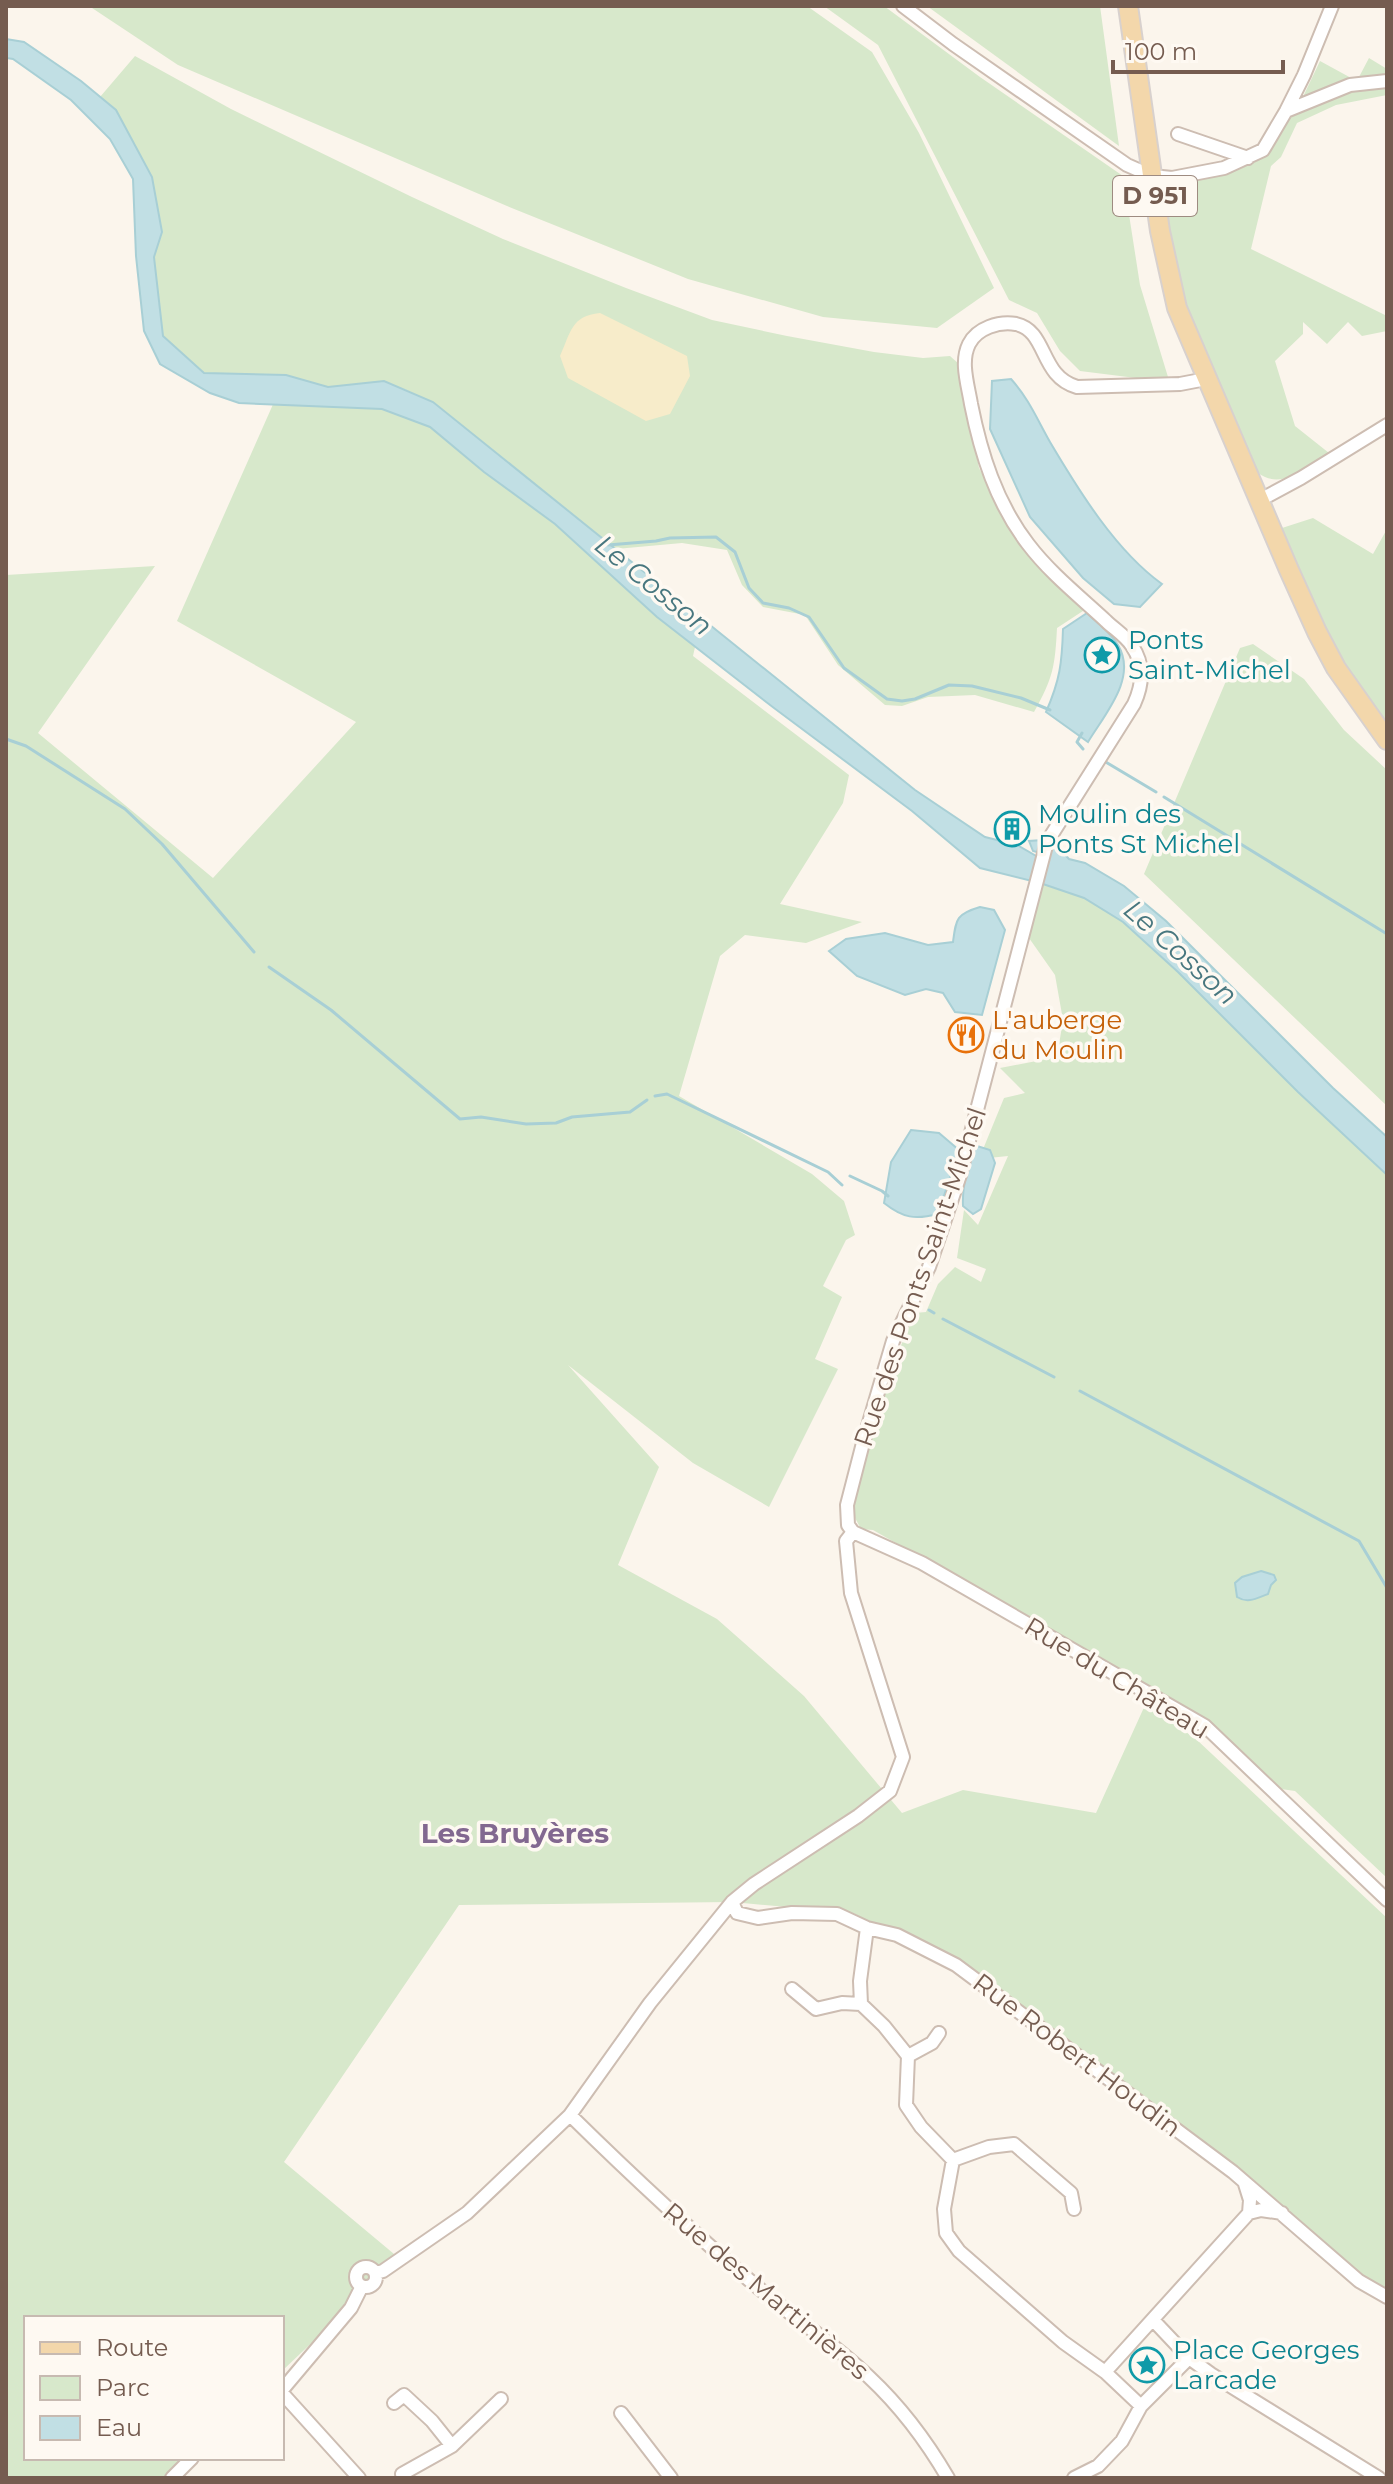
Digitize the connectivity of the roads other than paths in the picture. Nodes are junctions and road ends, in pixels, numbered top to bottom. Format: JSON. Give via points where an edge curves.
{"nodes":[{"id":1,"x":903,"y":6,"type":"edge"},
{"id":2,"x":1128,"y":6,"type":"edge"},
{"id":3,"x":1332,"y":6,"type":"edge"},
{"id":4,"x":1387,"y":81,"type":"edge"},
{"id":5,"x":1286,"y":111,"type":"junction"},
{"id":6,"x":1178,"y":134,"type":"dead end"},
{"id":7,"x":1248,"y":158,"type":"junction"},
{"id":8,"x":1152,"y":176,"type":"junction"},
{"id":9,"x":1206,"y":379,"type":"junction"},
{"id":10,"x":1387,"y":425,"type":"edge"},
{"id":11,"x":1260,"y":500,"type":"junction"},
{"id":12,"x":1387,"y":740,"type":"edge"},
{"id":13,"x":853,"y":1532,"type":"junction"},
{"id":14,"x":1387,"y":1900,"type":"edge"},
{"id":15,"x":732,"y":1902,"type":"junction"},
{"id":16,"x":867,"y":1928,"type":"junction"},
{"id":17,"x":792,"y":1989,"type":"dead end"},
{"id":18,"x":861,"y":2004,"type":"junction"},
{"id":19,"x":939,"y":2033,"type":"dead end"},
{"id":20,"x":908,"y":2056,"type":"junction"},
{"id":21,"x":570,"y":2115,"type":"junction"},
{"id":22,"x":953,"y":2160,"type":"junction"},
{"id":23,"x":1245,"y":2182,"type":"junction"},
{"id":24,"x":1074,"y":2209,"type":"dead end"},
{"id":25,"x":1249,"y":2213,"type":"junction"},
{"id":26,"x":1282,"y":2213,"type":"junction"},
{"id":27,"x":1387,"y":2297,"type":"edge"},
{"id":28,"x":1154,"y":2321,"type":"junction"},
{"id":29,"x":1189,"y":2358,"type":"junction"},
{"id":30,"x":1105,"y":2372,"type":"junction"},
{"id":31,"x":284,"y":2389,"type":"edge"},
{"id":32,"x":284,"y":2393,"type":"edge"},
{"id":33,"x":501,"y":2399,"type":"dead end"},
{"id":34,"x":394,"y":2403,"type":"dead end"},
{"id":35,"x":1141,"y":2406,"type":"junction"},
{"id":36,"x":621,"y":2413,"type":"dead end"},
{"id":37,"x":452,"y":2446,"type":"junction"},
{"id":38,"x":190,"y":2460,"type":"edge"},
{"id":39,"x":400,"y":2477,"type":"edge"},
{"id":40,"x":172,"y":2478,"type":"edge"},
{"id":41,"x":359,"y":2478,"type":"edge"},
{"id":42,"x":671,"y":2478,"type":"edge"},
{"id":43,"x":948,"y":2478,"type":"edge"},
{"id":44,"x":1074,"y":2478,"type":"edge"},
{"id":45,"x":1379,"y":2478,"type":"edge"}],
"edges":[{"from":1,"to":8,"type":"street","via":[[1127,165]]},
{"from":2,"to":8,"type":"main road","number":"D 951"},
{"from":3,"to":5,"type":"street"},
{"from":4,"to":5,"type":"street","via":[[1350,85]]},
{"from":5,"to":7,"type":"street","via":[[1263,150]]},
{"from":6,"to":7,"type":"street"},
{"from":7,"to":8,"type":"street","via":[[1205,172]]},
{"from":8,"to":9,"type":"main road","number":"D 951","via":[[1177,308]]},
{"from":9,"to":11,"type":"main road","number":"D 951"},
{"from":9,"to":13,"type":"street","name":"Rue des Ponts Saint-Michel","via":[[1070,385],[1056,375],[1036,337],[1014,324],[983,329],[966,350],[980,448],[998,495],[1026,543],[1050,570],[1132,644],[1142,673],[1134,704],[1047,842],[960,1175],[929,1267],[893,1341],[863,1443],[847,1505]]},
{"from":10,"to":11,"type":"street"},
{"from":11,"to":12,"type":"main road","number":"D 951","via":[[1336,668]]},
{"from":13,"to":14,"type":"street","name":"Rue du Château","via":[[922,1563],[1205,1726]]},
{"from":13,"to":15,"type":"street","name":"Rue des Ponts Saint-Michel","via":[[846,1541],[851,1593],[903,1757],[890,1791]]},
{"from":15,"to":16,"type":"street","name":"Rue Robert Houdin","via":[[737,1913],[758,1918],[837,1914]]},
{"from":15,"to":21,"type":"street","name":"Rue des Ponts Saint-Michel","via":[[650,2003]]},
{"from":16,"to":18,"type":"street"},
{"from":16,"to":23,"type":"street","name":"Rue Robert Houdin","via":[[897,1935],[956,1965]]},
{"from":17,"to":18,"type":"street","via":[[816,2009]]},
{"from":18,"to":20,"type":"street"},
{"from":19,"to":20,"type":"street"},
{"from":20,"to":22,"type":"street","via":[[906,2105]]},
{"from":21,"to":31,"type":"street","name":"Rue des Ponts Saint-Michel","via":[[467,2213],[376,2273],[373,2284],[362,2286],[351,2308]]},
{"from":21,"to":43,"type":"street","name":"Rue des Martinières","via":[[736,2269],[870,2377]]},
{"from":22,"to":24,"type":"street","via":[[1014,2144],[1071,2193]]},
{"from":22,"to":30,"type":"street","via":[[944,2209],[946,2233],[1011,2297]]},
{"from":23,"to":25,"type":"street"},
{"from":23,"to":26,"type":"street","name":"Rue Robert Houdin"},
{"from":25,"to":26,"type":"street"},
{"from":25,"to":28,"type":"street"},
{"from":26,"to":27,"type":"street","name":"Rue Robert Houdin","via":[[1359,2281]]},
{"from":28,"to":29,"type":"street"},
{"from":28,"to":30,"type":"street"},
{"from":29,"to":35,"type":"street"},
{"from":29,"to":45,"type":"street"},
{"from":30,"to":35,"type":"street"},
{"from":32,"to":41,"type":"street"},
{"from":33,"to":37,"type":"street"},
{"from":34,"to":37,"type":"street","via":[[404,2395]]},
{"from":35,"to":44,"type":"street","via":[[1122,2441],[1098,2466]]},
{"from":36,"to":42,"type":"street"},
{"from":37,"to":39,"type":"street"},
{"from":38,"to":40,"type":"street"}]}
